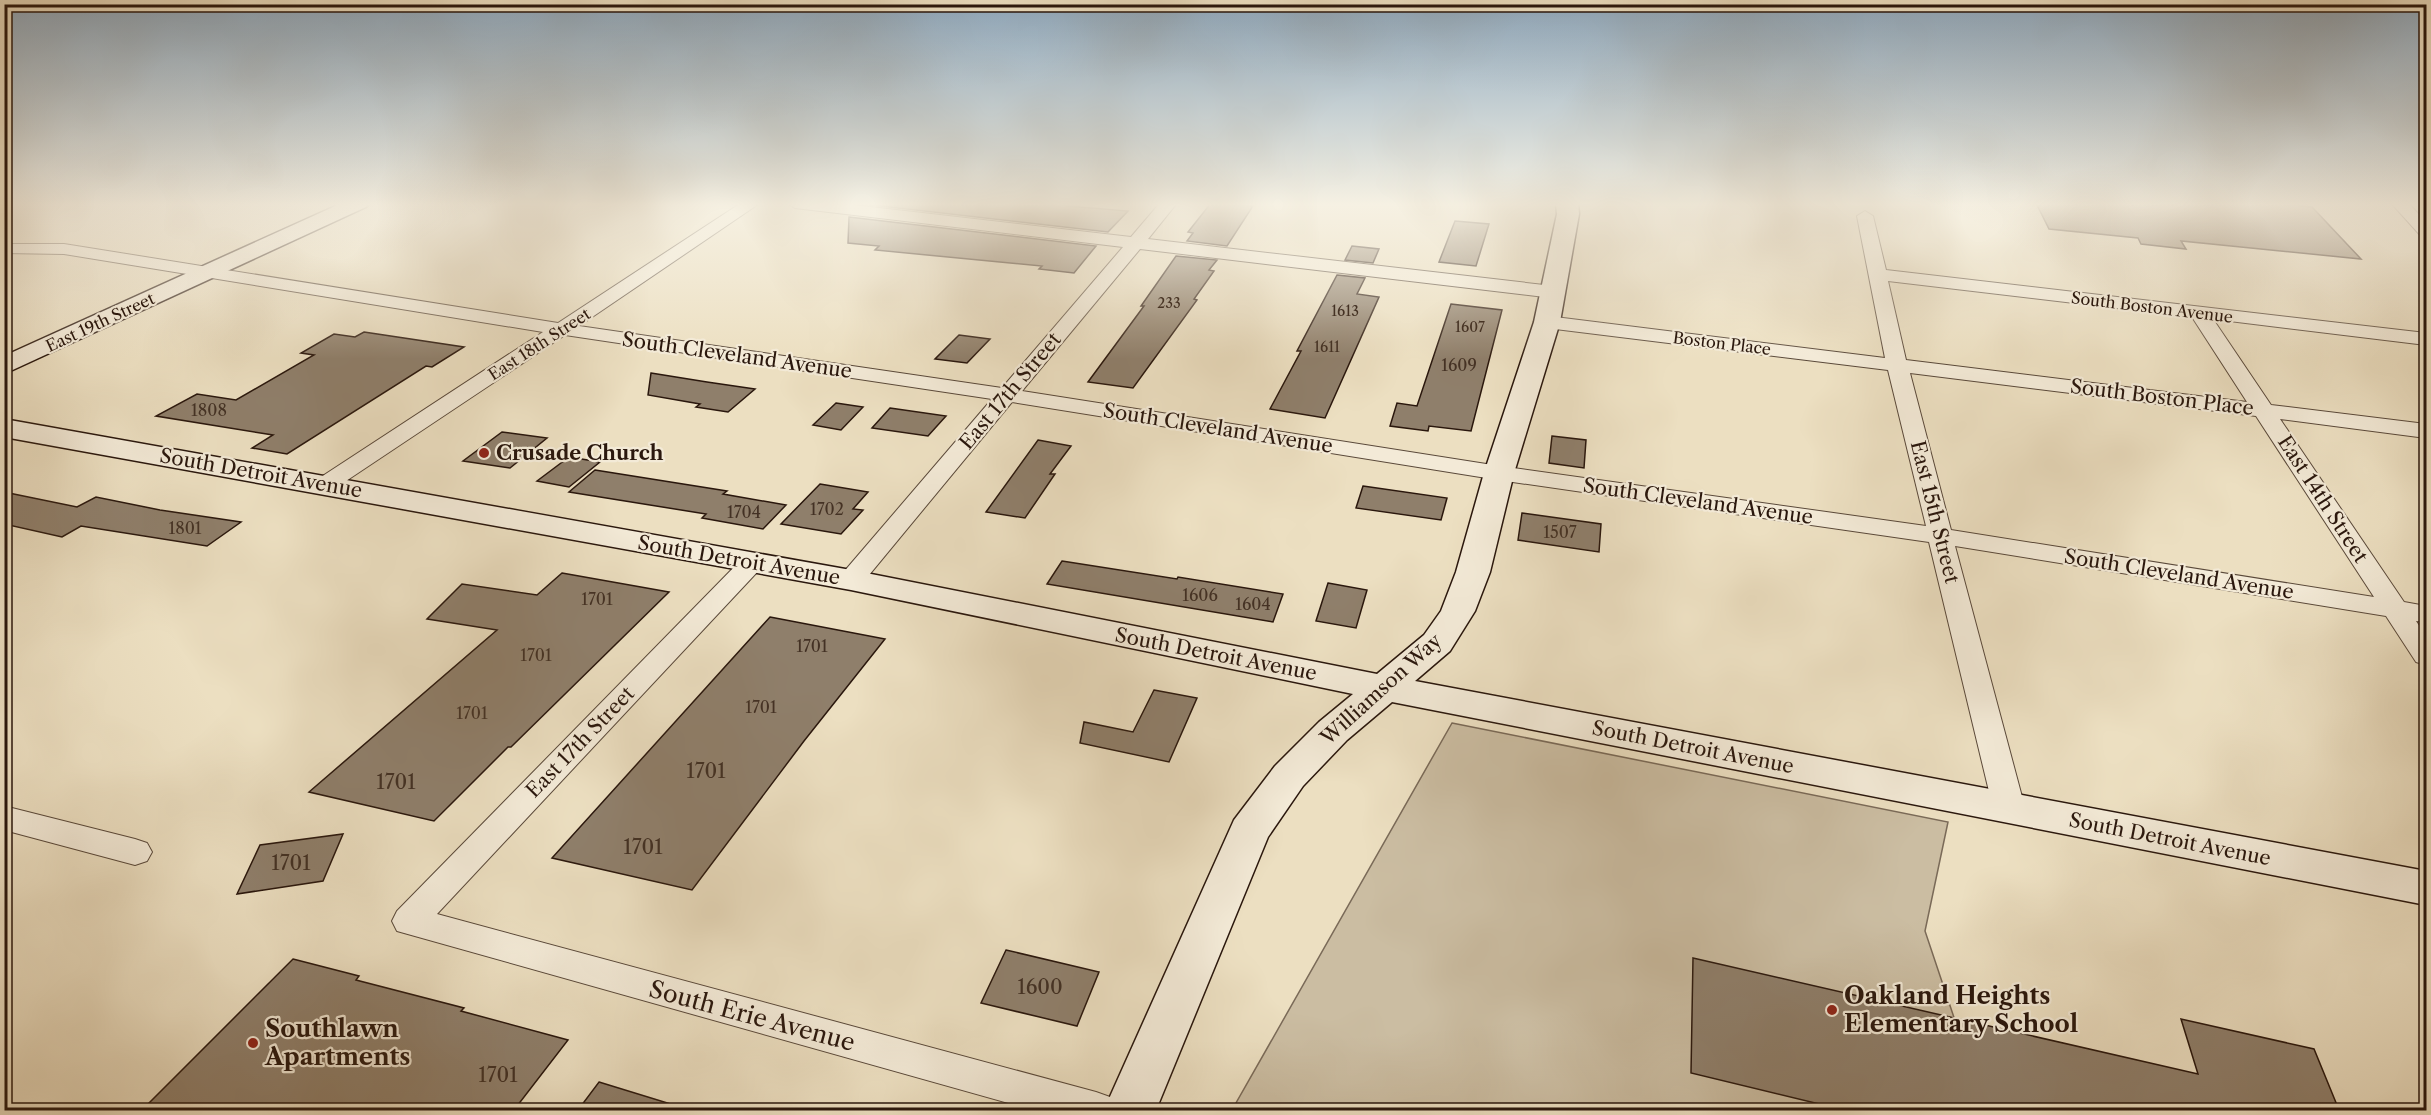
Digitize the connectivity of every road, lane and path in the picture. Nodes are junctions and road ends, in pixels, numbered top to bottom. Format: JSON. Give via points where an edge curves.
{"nodes":[{"id":1,"x":98,"y":255,"type":"edge"},
{"id":2,"x":246,"y":255,"type":"edge"},
{"id":3,"x":673,"y":255,"type":"edge"},
{"id":4,"x":1123,"y":255,"type":"edge"},
{"id":5,"x":1243,"y":255,"type":"edge"},
{"id":6,"x":1560,"y":255,"type":"edge"},
{"id":7,"x":1873,"y":255,"type":"edge"},
{"id":8,"x":205,"y":274,"type":"junction"},
{"id":9,"x":1877,"y":274,"type":"junction"},
{"id":10,"x":1553,"y":292,"type":"junction"},
{"id":11,"x":2198,"y":312,"type":"junction"},
{"id":12,"x":1547,"y":322,"type":"junction"},
{"id":13,"x":561,"y":329,"type":"junction"},
{"id":14,"x":2427,"y":339,"type":"edge"},
{"id":15,"x":1897,"y":364,"type":"junction"},
{"id":16,"x":4,"y":366,"type":"edge"},
{"id":17,"x":1007,"y":395,"type":"junction"},
{"id":18,"x":2264,"y":410,"type":"junction"},
{"id":19,"x":4,"y":428,"type":"edge"},
{"id":20,"x":2427,"y":431,"type":"edge"},
{"id":21,"x":1499,"y":473,"type":"junction"},
{"id":22,"x":326,"y":484,"type":"junction"},
{"id":23,"x":1942,"y":536,"type":"junction"},
{"id":24,"x":752,"y":563,"type":"junction"},
{"id":25,"x":851,"y":580,"type":"junction"},
{"id":26,"x":2395,"y":609,"type":"junction"},
{"id":27,"x":2427,"y":614,"type":"edge"},
{"id":28,"x":2427,"y":656,"type":"edge"},
{"id":29,"x":1386,"y":688,"type":"junction"},
{"id":30,"x":2009,"y":808,"type":"junction"},
{"id":31,"x":4,"y":818,"type":"edge"},
{"id":32,"x":135,"y":852,"type":"dead end"},
{"id":33,"x":2427,"y":888,"type":"edge"},
{"id":34,"x":409,"y":921,"type":"joint"},
{"id":35,"x":1095,"y":1110,"type":"edge"},
{"id":36,"x":1131,"y":1110,"type":"edge"}],
"edges":[{"from":1,"to":8,"type":"street","name":"South Cleveland Avenue"},
{"from":2,"to":8,"type":"street","name":"East 19th Street"},
{"from":3,"to":13,"type":"street","name":"East 18th Street"},
{"from":4,"to":17,"type":"street","name":"East 17th Street"},
{"from":5,"to":10,"type":"street"},
{"from":6,"to":10,"type":"street","name":"Williamson Way"},
{"from":7,"to":9,"type":"street","name":"East 15th Street"},
{"from":8,"to":13,"type":"street","name":"South Cleveland Avenue"},
{"from":8,"to":16,"type":"street","name":"East 19th Street"},
{"from":9,"to":11,"type":"street","name":"South Boston Avenue"},
{"from":9,"to":15,"type":"street","name":"East 15th Street"},
{"from":10,"to":12,"type":"street","name":"Williamson Way"},
{"from":11,"to":14,"type":"street","name":"South Boston Avenue"},
{"from":11,"to":18,"type":"street","name":"East 14th Street"},
{"from":12,"to":15,"type":"street","name":"Boston Place"},
{"from":12,"to":21,"type":"street","name":"Williamson Way"},
{"from":13,"to":17,"type":"street","name":"South Cleveland Avenue"},
{"from":13,"to":22,"type":"street","name":"East 18th Street"},
{"from":15,"to":18,"type":"street","name":"South Boston Place"},
{"from":15,"to":23,"type":"street","name":"East 15th Street"},
{"from":17,"to":21,"type":"street","name":"South Cleveland Avenue"},
{"from":17,"to":25,"type":"street","name":"East 17th Street"},
{"from":18,"to":20,"type":"street","name":"South Boston Place"},
{"from":18,"to":26,"type":"street","name":"East 14th Street"},
{"from":19,"to":22,"type":"street","name":"South Detroit Avenue"},
{"from":21,"to":23,"type":"street","name":"South Cleveland Avenue"},
{"from":21,"to":29,"type":"street","name":"Williamson Way","via":[[1473,572],[1458,611],[1437,644]]},
{"from":22,"to":24,"type":"street","name":"South Detroit Avenue"},
{"from":23,"to":26,"type":"street","name":"South Cleveland Avenue"},
{"from":23,"to":30,"type":"street","name":"East 15th Street"},
{"from":24,"to":25,"type":"street","name":"South Detroit Avenue"},
{"from":24,"to":34,"type":"street","name":"East 17th Street"},
{"from":25,"to":29,"type":"street","name":"South Detroit Avenue"},
{"from":26,"to":27,"type":"street","name":"South Cleveland Avenue"},
{"from":26,"to":28,"type":"street","name":"East 14th Street"},
{"from":29,"to":30,"type":"street","name":"South Detroit Avenue"},
{"from":29,"to":36,"type":"street","name":"Williamson Way","via":[[1333,731],[1289,776],[1249,831]]},
{"from":30,"to":33,"type":"street","name":"South Detroit Avenue"},
{"from":31,"to":32,"type":"street"},
{"from":34,"to":35,"type":"street","name":"South Erie Avenue"}]}
